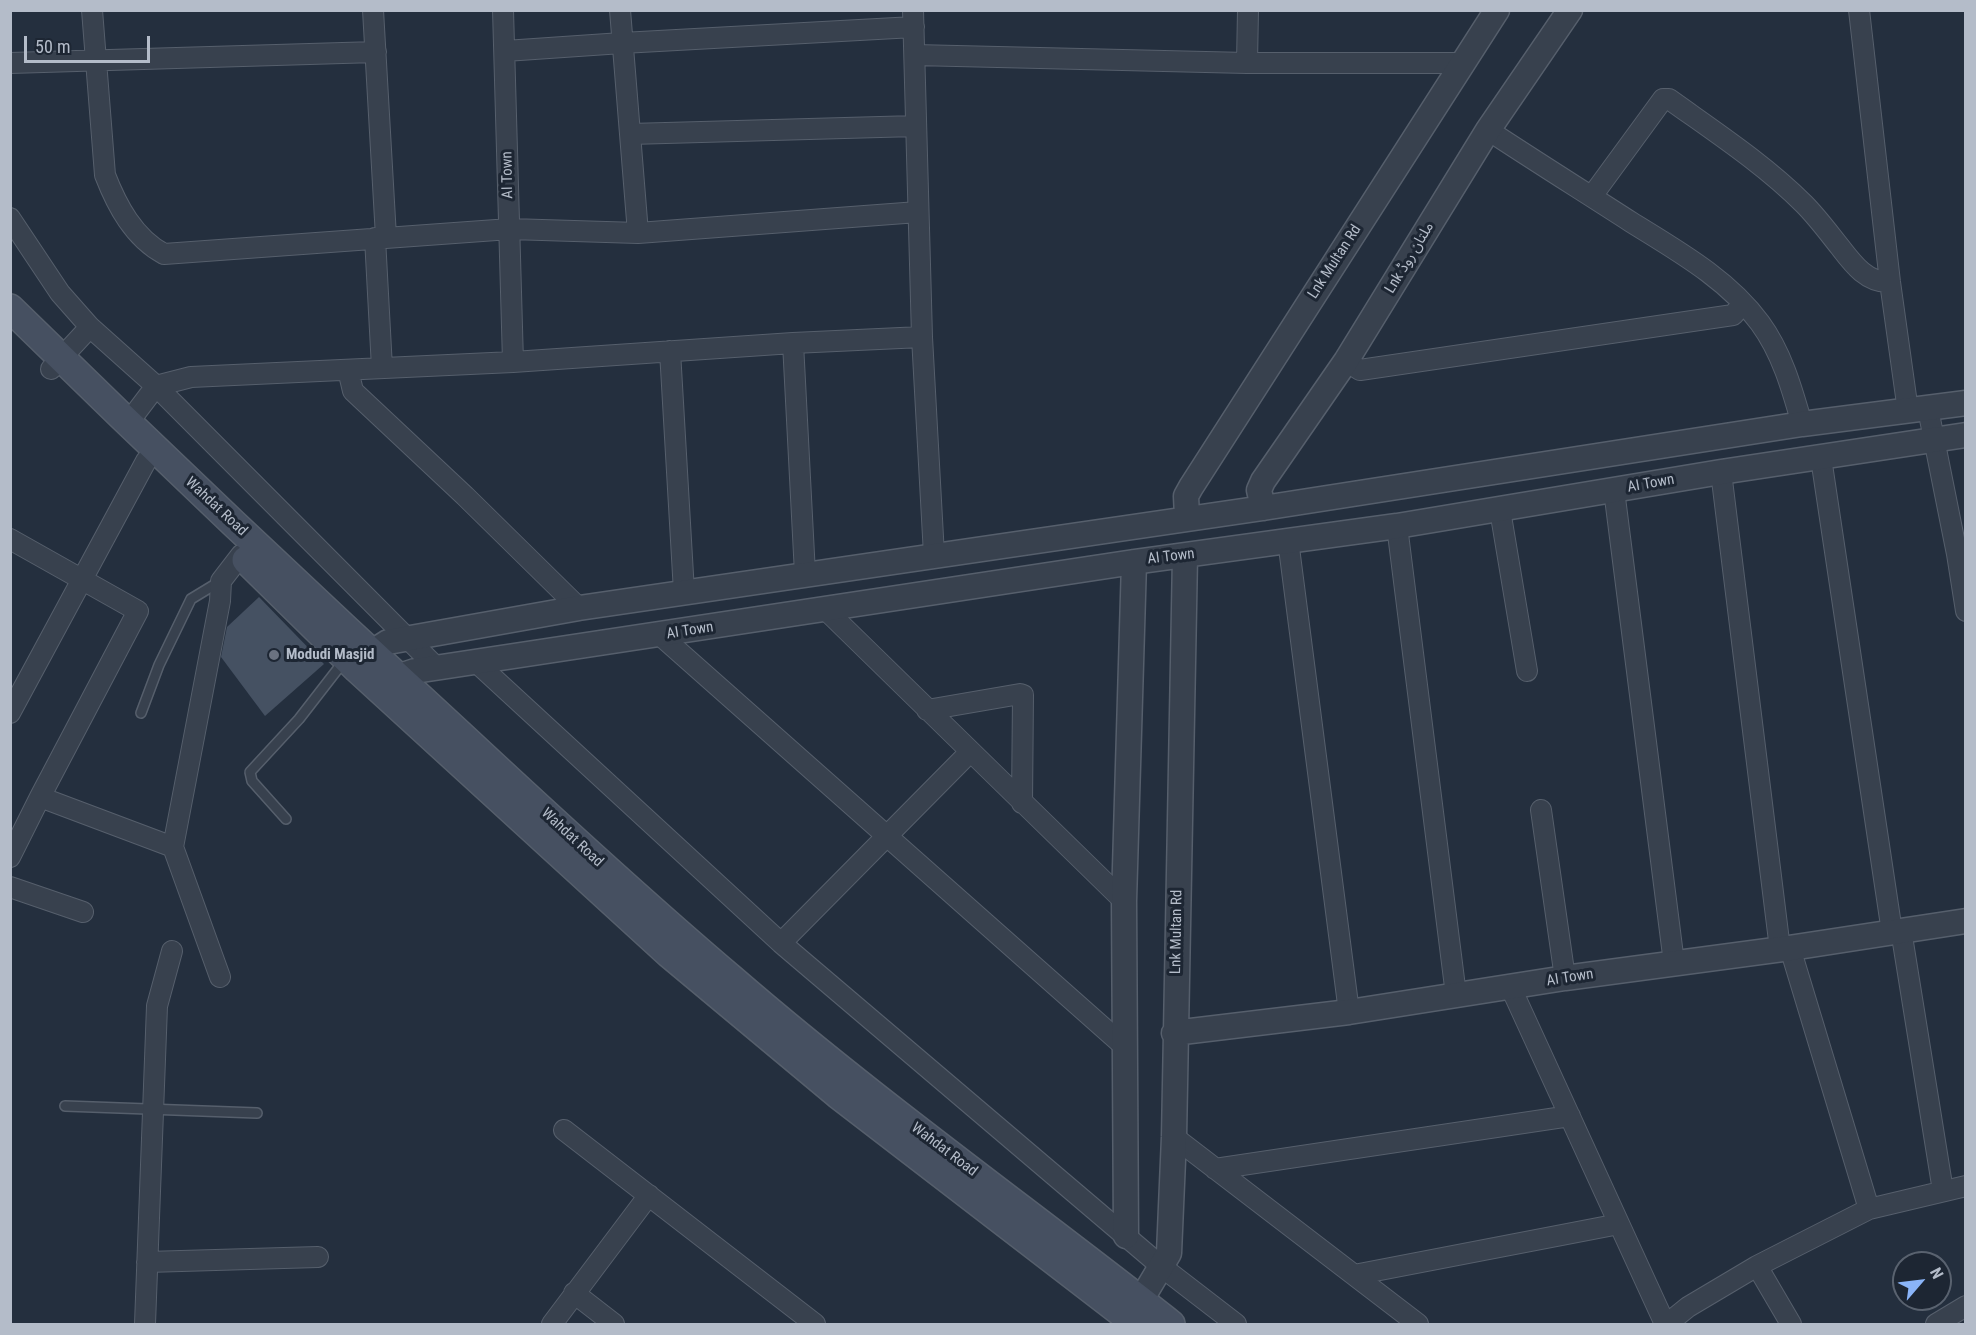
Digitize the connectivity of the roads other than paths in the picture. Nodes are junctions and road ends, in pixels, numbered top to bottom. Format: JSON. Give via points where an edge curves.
{"nodes":[{"id":1,"x":92,"y":10,"type":"edge"},
{"id":2,"x":373,"y":10,"type":"edge"},
{"id":3,"x":503,"y":10,"type":"edge"},
{"id":4,"x":620,"y":10,"type":"edge"},
{"id":5,"x":1248,"y":10,"type":"edge"},
{"id":6,"x":1497,"y":10,"type":"edge"},
{"id":7,"x":1570,"y":10,"type":"edge"},
{"id":8,"x":1859,"y":10,"type":"edge"},
{"id":9,"x":913,"y":19,"type":"edge"},
{"id":10,"x":622,"y":43,"type":"junction"},
{"id":11,"x":506,"y":51,"type":"junction"},
{"id":12,"x":376,"y":52,"type":"junction"},
{"id":13,"x":915,"y":55,"type":"junction"},
{"id":14,"x":96,"y":59,"type":"junction"},
{"id":15,"x":10,"y":63,"type":"edge"},
{"id":16,"x":1246,"y":63,"type":"junction"},
{"id":17,"x":1463,"y":63,"type":"junction"},
{"id":18,"x":916,"y":126,"type":"junction"},
{"id":19,"x":1488,"y":130,"type":"junction"},
{"id":20,"x":630,"y":134,"type":"junction"},
{"id":21,"x":1592,"y":196,"type":"junction"},
{"id":22,"x":918,"y":212,"type":"junction"},
{"id":23,"x":10,"y":218,"type":"edge"},
{"id":24,"x":510,"y":229,"type":"junction"},
{"id":25,"x":638,"y":233,"type":"junction"},
{"id":26,"x":380,"y":237,"type":"junction"},
{"id":27,"x":1890,"y":282,"type":"junction"},
{"id":28,"x":1743,"y":304,"type":"junction"},
{"id":29,"x":10,"y":308,"type":"edge"},
{"id":30,"x":90,"y":327,"type":"junction"},
{"id":31,"x":10,"y":329,"type":"edge"},
{"id":32,"x":922,"y":337,"type":"junction"},
{"id":33,"x":793,"y":343,"type":"junction"},
{"id":34,"x":670,"y":351,"type":"junction"},
{"id":35,"x":1346,"y":361,"type":"junction"},
{"id":36,"x":513,"y":362,"type":"junction"},
{"id":37,"x":57,"y":363,"type":"junction"},
{"id":38,"x":382,"y":368,"type":"junction"},
{"id":39,"x":348,"y":370,"type":"junction"},
{"id":40,"x":156,"y":386,"type":"junction"},
{"id":41,"x":1965,"y":403,"type":"edge"},
{"id":42,"x":1918,"y":410,"type":"junction"},
{"id":43,"x":128,"y":423,"type":"junction"},
{"id":44,"x":1802,"y":424,"type":"junction"},
{"id":45,"x":1965,"y":435,"type":"edge"},
{"id":46,"x":1935,"y":440,"type":"junction"},
{"id":47,"x":151,"y":455,"type":"junction"},
{"id":48,"x":1821,"y":458,"type":"junction"},
{"id":49,"x":1721,"y":472,"type":"junction"},
{"id":50,"x":1614,"y":490,"type":"junction"},
{"id":51,"x":1263,"y":508,"type":"junction"},
{"id":52,"x":1500,"y":510,"type":"junction"},
{"id":53,"x":1187,"y":518,"type":"junction"},
{"id":54,"x":1155,"y":522,"type":"junction"},
{"id":55,"x":1397,"y":526,"type":"junction"},
{"id":56,"x":10,"y":539,"type":"edge"},
{"id":57,"x":1288,"y":540,"type":"junction"},
{"id":58,"x":1961,"y":554,"type":"edge"},
{"id":59,"x":241,"y":555,"type":"junction"},
{"id":60,"x":934,"y":555,"type":"junction"},
{"id":61,"x":1185,"y":556,"type":"junction"},
{"id":62,"x":1159,"y":559,"type":"junction"},
{"id":63,"x":1134,"y":562,"type":"junction"},
{"id":64,"x":881,"y":563,"type":"junction"},
{"id":65,"x":805,"y":574,"type":"junction"},
{"id":66,"x":83,"y":579,"type":"junction"},
{"id":67,"x":221,"y":581,"type":"junction"},
{"id":68,"x":684,"y":592,"type":"junction"},
{"id":69,"x":887,"y":600,"type":"junction"},
{"id":70,"x":579,"y":608,"type":"junction"},
{"id":71,"x":825,"y":609,"type":"junction"},
{"id":72,"x":1965,"y":611,"type":"edge"},
{"id":73,"x":660,"y":635,"type":"junction"},
{"id":74,"x":410,"y":639,"type":"junction"},
{"id":75,"x":358,"y":661,"type":"junction"},
{"id":76,"x":477,"y":663,"type":"junction"},
{"id":77,"x":438,"y":669,"type":"junction"},
{"id":78,"x":1527,"y":671,"type":"dead end"},
{"id":79,"x":392,"y":687,"type":"junction"},
{"id":80,"x":927,"y":710,"type":"junction"},
{"id":81,"x":10,"y":713,"type":"edge"},
{"id":82,"x":141,"y":713,"type":"dead end"},
{"id":83,"x":970,"y":752,"type":"junction"},
{"id":84,"x":40,"y":797,"type":"junction"},
{"id":85,"x":1022,"y":803,"type":"junction"},
{"id":86,"x":1541,"y":810,"type":"dead end"},
{"id":87,"x":286,"y":819,"type":"dead end"},
{"id":88,"x":888,"y":835,"type":"junction"},
{"id":89,"x":173,"y":847,"type":"junction"},
{"id":90,"x":10,"y":857,"type":"edge"},
{"id":91,"x":10,"y":887,"type":"edge"},
{"id":92,"x":1124,"y":901,"type":"junction"},
{"id":93,"x":83,"y":912,"type":"dead end"},
{"id":94,"x":1965,"y":921,"type":"edge"},
{"id":95,"x":1896,"y":931,"type":"junction"},
{"id":96,"x":781,"y":943,"type":"junction"},
{"id":97,"x":1785,"y":949,"type":"junction"},
{"id":98,"x":172,"y":951,"type":"dead end"},
{"id":99,"x":1674,"y":963,"type":"junction"},
{"id":100,"x":220,"y":977,"type":"dead end"},
{"id":101,"x":1565,"y":978,"type":"junction"},
{"id":102,"x":1512,"y":988,"type":"junction"},
{"id":103,"x":1456,"y":994,"type":"junction"},
{"id":104,"x":1349,"y":1012,"type":"junction"},
{"id":105,"x":1174,"y":1033,"type":"junction"},
{"id":106,"x":1124,"y":1046,"type":"junction"},
{"id":107,"x":65,"y":1106,"type":"dead end"},
{"id":108,"x":153,"y":1110,"type":"junction"},
{"id":109,"x":257,"y":1113,"type":"dead end"},
{"id":110,"x":1570,"y":1116,"type":"junction"},
{"id":111,"x":564,"y":1130,"type":"dead end"},
{"id":112,"x":1174,"y":1137,"type":"junction"},
{"id":113,"x":1215,"y":1169,"type":"junction"},
{"id":114,"x":1965,"y":1186,"type":"edge"},
{"id":115,"x":1942,"y":1191,"type":"junction"},
{"id":116,"x":649,"y":1195,"type":"junction"},
{"id":117,"x":1869,"y":1209,"type":"junction"},
{"id":118,"x":1619,"y":1224,"type":"junction"},
{"id":119,"x":1126,"y":1236,"type":"junction"},
{"id":120,"x":318,"y":1257,"type":"dead end"},
{"id":121,"x":147,"y":1262,"type":"junction"},
{"id":122,"x":1756,"y":1266,"type":"junction"},
{"id":123,"x":1162,"y":1267,"type":"junction"},
{"id":124,"x":1354,"y":1275,"type":"junction"},
{"id":125,"x":574,"y":1293,"type":"junction"},
{"id":126,"x":1965,"y":1306,"type":"edge"},
{"id":127,"x":1129,"y":1316,"type":"edge"},
{"id":128,"x":145,"y":1324,"type":"edge"},
{"id":129,"x":552,"y":1324,"type":"edge"},
{"id":130,"x":614,"y":1324,"type":"edge"},
{"id":131,"x":814,"y":1324,"type":"edge"},
{"id":132,"x":1171,"y":1324,"type":"edge"},
{"id":133,"x":1236,"y":1324,"type":"edge"},
{"id":134,"x":1418,"y":1324,"type":"edge"},
{"id":135,"x":1666,"y":1324,"type":"edge"},
{"id":136,"x":1791,"y":1324,"type":"edge"},
{"id":137,"x":1936,"y":1324,"type":"edge"}],
"edges":[{"from":1,"to":14,"type":"street"},
{"from":2,"to":12,"type":"street"},
{"from":3,"to":11,"type":"street","name":"AI Town"},
{"from":4,"to":10,"type":"street"},
{"from":5,"to":16,"type":"street"},
{"from":6,"to":17,"type":"street","name":"Lnk Multan Rd"},
{"from":7,"to":19,"type":"street","name":"Lnk ملتان روڈ"},
{"from":8,"to":27,"type":"street"},
{"from":9,"to":10,"type":"street"},
{"from":9,"to":13,"type":"street"},
{"from":10,"to":11,"type":"street"},
{"from":10,"to":20,"type":"street"},
{"from":11,"to":24,"type":"street","name":"AI Town"},
{"from":12,"to":14,"type":"street"},
{"from":12,"to":26,"type":"street"},
{"from":13,"to":16,"type":"street"},
{"from":13,"to":18,"type":"street"},
{"from":14,"to":15,"type":"street"},
{"from":14,"to":26,"type":"street","via":[[105,175],[114,198],[150,246],[164,254]]},
{"from":16,"to":17,"type":"street"},
{"from":17,"to":53,"type":"street","name":"Lnk Multan Rd","via":[[1191,487],[1186,496]]},
{"from":18,"to":20,"type":"street"},
{"from":18,"to":22,"type":"street"},
{"from":19,"to":21,"type":"street"},
{"from":19,"to":35,"type":"street","name":"Lnk ملتان روڈ"},
{"from":20,"to":25,"type":"street"},
{"from":21,"to":27,"type":"street","via":[[1663,99],[1669,99],[1785,186],[1857,268],[1874,280]]},
{"from":21,"to":28,"type":"street","via":[[1679,253]]},
{"from":22,"to":25,"type":"street"},
{"from":22,"to":32,"type":"street"},
{"from":23,"to":30,"type":"street","via":[[60,293]]},
{"from":24,"to":25,"type":"street"},
{"from":24,"to":26,"type":"street"},
{"from":24,"to":36,"type":"street","name":"AI Town"},
{"from":26,"to":38,"type":"street"},
{"from":27,"to":42,"type":"street"},
{"from":28,"to":35,"type":"street","via":[[1733,315],[1360,370]]},
{"from":28,"to":44,"type":"street","via":[[1773,343],[1789,378]]},
{"from":29,"to":37,"type":"main road","name":"Wahdat Road"},
{"from":30,"to":37,"type":"street"},
{"from":30,"to":40,"type":"street"},
{"from":31,"to":37,"type":"main road","name":"Wahdat Road"},
{"from":32,"to":33,"type":"street"},
{"from":32,"to":60,"type":"street"},
{"from":33,"to":34,"type":"street"},
{"from":33,"to":65,"type":"street"},
{"from":34,"to":36,"type":"street"},
{"from":34,"to":68,"type":"street"},
{"from":35,"to":51,"type":"street","name":"Lnk ملتان روڈ","via":[[1263,481],[1259,490]]},
{"from":36,"to":38,"type":"street"},
{"from":37,"to":43,"type":"main road","name":"Wahdat Road"},
{"from":37,"to":47,"type":"main road","name":"Wahdat Road"},
{"from":38,"to":39,"type":"street"},
{"from":39,"to":40,"type":"street","via":[[191,377]]},
{"from":39,"to":70,"type":"street","via":[[353,391]]},
{"from":40,"to":43,"type":"street"},
{"from":40,"to":74,"type":"street"},
{"from":41,"to":42,"type":"street"},
{"from":42,"to":44,"type":"street"},
{"from":42,"to":46,"type":"street"},
{"from":43,"to":47,"type":"main road","name":"Wahdat Road"},
{"from":44,"to":51,"type":"street"},
{"from":45,"to":46,"type":"street","name":"AI Town"},
{"from":46,"to":48,"type":"street","name":"AI Town"},
{"from":46,"to":58,"type":"street"},
{"from":47,"to":59,"type":"main road","name":"Wahdat Road"},
{"from":47,"to":66,"type":"street"},
{"from":47,"to":75,"type":"main road","name":"Wahdat Road"},
{"from":48,"to":49,"type":"street","name":"AI Town"},
{"from":48,"to":95,"type":"street"},
{"from":49,"to":50,"type":"street","name":"AI Town"},
{"from":49,"to":97,"type":"street"},
{"from":50,"to":52,"type":"street","name":"AI Town"},
{"from":50,"to":99,"type":"street"},
{"from":51,"to":53,"type":"street"},
{"from":52,"to":55,"type":"street","name":"AI Town"},
{"from":52,"to":78,"type":"street"},
{"from":53,"to":54,"type":"street"},
{"from":54,"to":60,"type":"street"},
{"from":54,"to":62,"type":"street"},
{"from":55,"to":57,"type":"street","name":"AI Town"},
{"from":55,"to":103,"type":"street"},
{"from":56,"to":66,"type":"street"},
{"from":57,"to":61,"type":"street","name":"AI Town"},
{"from":57,"to":104,"type":"street"},
{"from":58,"to":72,"type":"street"},
{"from":59,"to":67,"type":"street"},
{"from":59,"to":75,"type":"main road","name":"Wahdat Road"},
{"from":60,"to":64,"type":"street"},
{"from":61,"to":62,"type":"street","name":"AI Town"},
{"from":61,"to":105,"type":"street","name":"Lnk Multan Rd"},
{"from":62,"to":63,"type":"street","name":"AI Town"},
{"from":63,"to":69,"type":"street","name":"AI Town"},
{"from":63,"to":92,"type":"street"},
{"from":64,"to":65,"type":"street"},
{"from":64,"to":69,"type":"street"},
{"from":65,"to":68,"type":"street"},
{"from":66,"to":81,"type":"street"},
{"from":66,"to":84,"type":"street","via":[[135,609],[137,615]]},
{"from":67,"to":82,"type":"lane","via":[[191,598]]},
{"from":67,"to":89,"type":"street"},
{"from":68,"to":70,"type":"street"},
{"from":69,"to":71,"type":"street","name":"AI Town"},
{"from":70,"to":74,"type":"street"},
{"from":71,"to":73,"type":"street","name":"AI Town"},
{"from":71,"to":80,"type":"street"},
{"from":73,"to":76,"type":"street","name":"AI Town"},
{"from":73,"to":88,"type":"street"},
{"from":74,"to":75,"type":"street","via":[[388,642]]},
{"from":74,"to":77,"type":"street"},
{"from":75,"to":79,"type":"main road","name":"Wahdat Road"},
{"from":75,"to":87,"type":"lane","via":[[250,772],[252,781]]},
{"from":76,"to":77,"type":"street","name":"AI Town"},
{"from":76,"to":96,"type":"street"},
{"from":77,"to":79,"type":"street","name":"AI Town","via":[[410,672]]},
{"from":79,"to":127,"type":"main road","name":"Wahdat Road","via":[[598,890],[718,996],[837,1094]]},
{"from":80,"to":83,"type":"street"},
{"from":80,"to":85,"type":"street","via":[[1023,695]]},
{"from":83,"to":85,"type":"street"},
{"from":83,"to":88,"type":"street"},
{"from":84,"to":89,"type":"street"},
{"from":84,"to":90,"type":"street"},
{"from":85,"to":92,"type":"street"},
{"from":86,"to":101,"type":"street"},
{"from":88,"to":96,"type":"street"},
{"from":88,"to":106,"type":"street"},
{"from":89,"to":100,"type":"street"},
{"from":91,"to":93,"type":"street"},
{"from":92,"to":106,"type":"street"},
{"from":94,"to":95,"type":"street","name":"AI Town"},
{"from":95,"to":97,"type":"street","name":"AI Town"},
{"from":95,"to":115,"type":"street"},
{"from":96,"to":119,"type":"street"},
{"from":97,"to":99,"type":"street","name":"AI Town"},
{"from":97,"to":117,"type":"street"},
{"from":98,"to":108,"type":"street","via":[[157,1006]]},
{"from":99,"to":101,"type":"street","name":"AI Town"},
{"from":101,"to":102,"type":"street","name":"AI Town"},
{"from":102,"to":103,"type":"street","name":"AI Town"},
{"from":102,"to":110,"type":"street"},
{"from":103,"to":104,"type":"street","name":"AI Town"},
{"from":104,"to":105,"type":"street","name":"AI Town"},
{"from":105,"to":112,"type":"street","name":"Lnk Multan Rd"},
{"from":106,"to":119,"type":"street"},
{"from":107,"to":108,"type":"lane"},
{"from":108,"to":109,"type":"lane"},
{"from":108,"to":121,"type":"street"},
{"from":110,"to":113,"type":"street"},
{"from":110,"to":118,"type":"street"},
{"from":111,"to":116,"type":"street"},
{"from":112,"to":113,"type":"street"},
{"from":112,"to":123,"type":"street","name":"Lnk Multan Rd","via":[[1169,1253]]},
{"from":113,"to":124,"type":"street"},
{"from":114,"to":115,"type":"street"},
{"from":115,"to":117,"type":"street"},
{"from":116,"to":125,"type":"street"},
{"from":116,"to":131,"type":"street"},
{"from":117,"to":122,"type":"street"},
{"from":118,"to":124,"type":"street"},
{"from":118,"to":135,"type":"street"},
{"from":119,"to":123,"type":"street"},
{"from":120,"to":121,"type":"street"},
{"from":121,"to":128,"type":"street"},
{"from":122,"to":135,"type":"street"},
{"from":122,"to":136,"type":"street"},
{"from":123,"to":127,"type":"street","name":"Lnk Multan Rd"},
{"from":123,"to":133,"type":"street"},
{"from":124,"to":134,"type":"street"},
{"from":125,"to":129,"type":"street"},
{"from":125,"to":130,"type":"street"},
{"from":126,"to":137,"type":"street"},
{"from":127,"to":132,"type":"main road","name":"Wahdat Road"}]}
